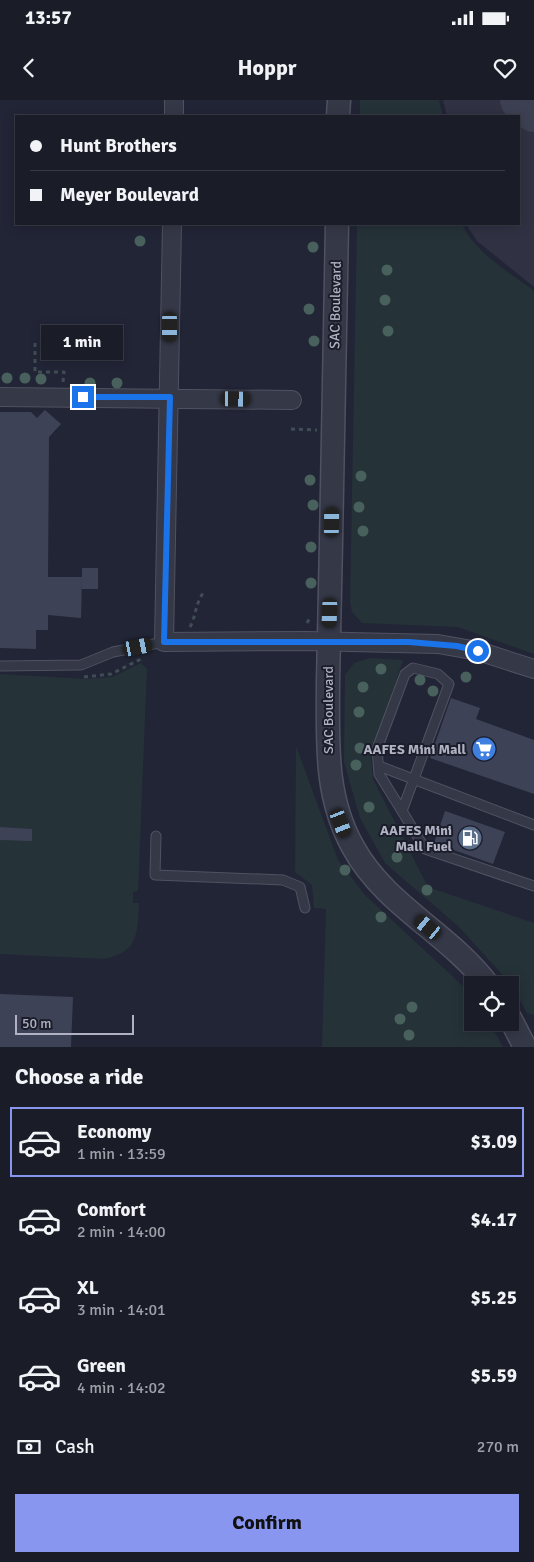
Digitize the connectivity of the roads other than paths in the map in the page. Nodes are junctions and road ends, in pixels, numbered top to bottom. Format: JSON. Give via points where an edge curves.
{"nodes":[{"id":1,"x":174,"y":100,"type":"edge"},
{"id":2,"x":339,"y":100,"type":"edge"},
{"id":3,"x":174,"y":115,"type":"edge"},
{"id":4,"x":338,"y":115,"type":"edge"},
{"id":5,"x":172,"y":225,"type":"edge"},
{"id":6,"x":337,"y":225,"type":"edge"},
{"id":7,"x":0,"y":397,"type":"edge"},
{"id":8,"x":170,"y":397,"type":"junction"},
{"id":9,"x":292,"y":400,"type":"dead end"},
{"id":10,"x":328,"y":641,"type":"junction"},
{"id":11,"x":164,"y":642,"type":"junction"},
{"id":12,"x":0,"y":666,"type":"edge"},
{"id":13,"x":534,"y":669,"type":"edge"},
{"id":14,"x":379,"y":766,"type":"junction"},
{"id":15,"x":414,"y":779,"type":"junction"},
{"id":16,"x":402,"y":811,"type":"junction"},
{"id":17,"x":534,"y":825,"type":"edge"},
{"id":18,"x":156,"y":836,"type":"dead end"},
{"id":19,"x":534,"y":886,"type":"edge"},
{"id":20,"x":305,"y":908,"type":"dead end"},
{"id":21,"x":481,"y":976,"type":"edge"},
{"id":22,"x":517,"y":1031,"type":"edge"},
{"id":23,"x":525,"y":1047,"type":"edge"}],
"edges":[{"from":1,"to":3,"type":"street"},
{"from":2,"to":4,"type":"street"},
{"from":5,"to":8,"type":"street"},
{"from":6,"to":10,"type":"street","name":"SAC Boulevard"},
{"from":7,"to":8,"type":"street"},
{"from":8,"to":9,"type":"street"},
{"from":8,"to":11,"type":"street"},
{"from":10,"to":11,"type":"street"},
{"from":10,"to":13,"type":"street","via":[[457,646]]},
{"from":10,"to":21,"type":"street","name":"SAC Boulevard","via":[[329,769],[332,792],[345,833],[367,870],[383,888],[452,946]]},
{"from":11,"to":12,"type":"lane","via":[[113,652],[80,665]]},
{"from":14,"to":15,"type":"lane"},
{"from":14,"to":15,"type":"lane","via":[[377,749],[405,674],[412,668],[438,674],[449,684]]},
{"from":14,"to":16,"type":"lane","via":[[379,774]]},
{"from":15,"to":16,"type":"lane"},
{"from":15,"to":17,"type":"lane"},
{"from":16,"to":19,"type":"lane","via":[[425,848]]},
{"from":18,"to":20,"type":"lane","via":[[155,875],[283,880],[300,887]]},
{"from":22,"to":23,"type":"street"}]}
